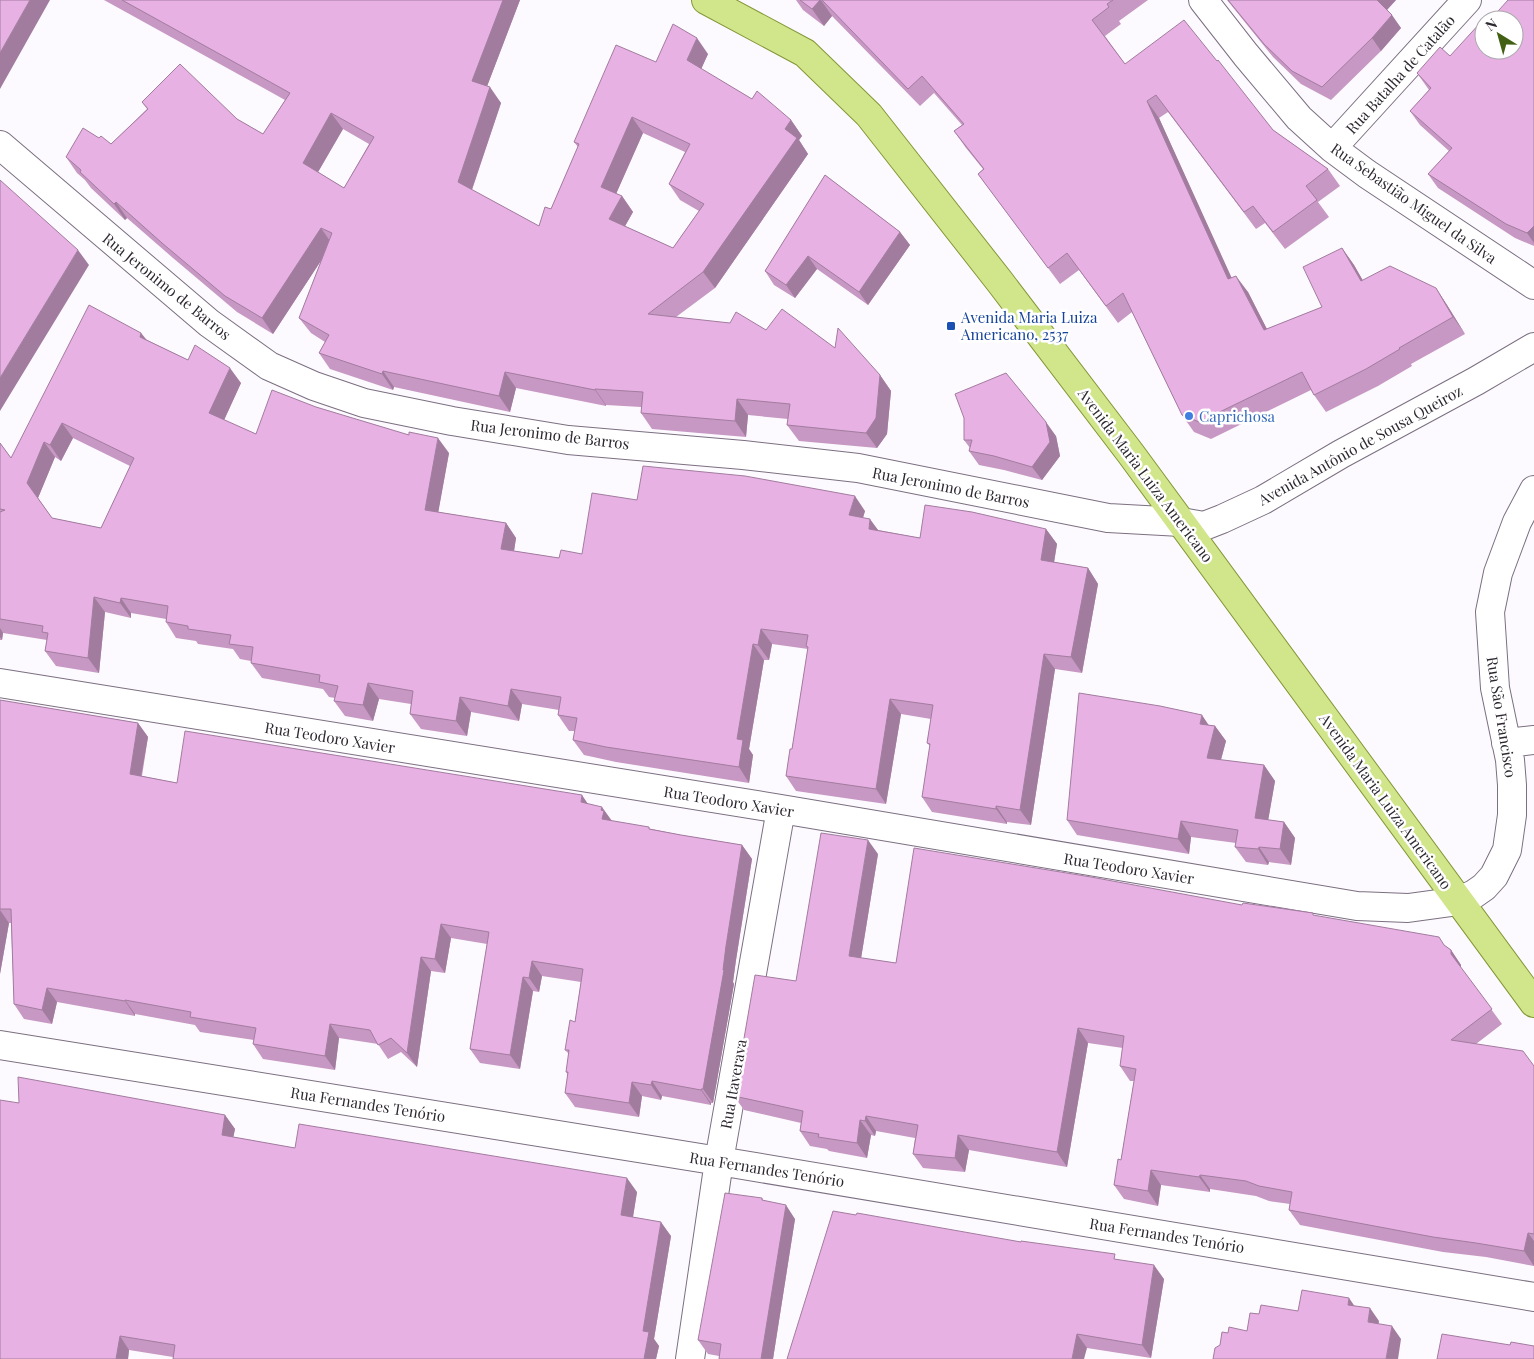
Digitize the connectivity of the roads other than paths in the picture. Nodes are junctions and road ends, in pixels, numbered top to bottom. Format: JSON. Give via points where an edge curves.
{"nodes":[{"id":1,"x":706,"y":0,"type":"edge"},
{"id":2,"x":1203,"y":0,"type":"edge"},
{"id":3,"x":1467,"y":0,"type":"edge"},
{"id":4,"x":0,"y":145,"type":"edge"},
{"id":5,"x":1332,"y":148,"type":"junction"},
{"id":6,"x":1534,"y":285,"type":"edge"},
{"id":7,"x":1534,"y":347,"type":"edge"},
{"id":8,"x":1534,"y":490,"type":"edge"},
{"id":9,"x":1181,"y":522,"type":"junction"},
{"id":10,"x":0,"y":683,"type":"edge"},
{"id":11,"x":1534,"y":740,"type":"edge"},
{"id":12,"x":1506,"y":743,"type":"junction"},
{"id":13,"x":781,"y":809,"type":"junction"},
{"id":14,"x":1459,"y":901,"type":"junction"},
{"id":15,"x":1534,"y":1003,"type":"edge"},
{"id":16,"x":0,"y":1046,"type":"edge"},
{"id":17,"x":719,"y":1161,"type":"junction"},
{"id":18,"x":1534,"y":1296,"type":"edge"},
{"id":19,"x":690,"y":1359,"type":"edge"}],
"edges":[{"from":1,"to":9,"type":"main road","name":"Avenida Maria Luiza Americano","via":[[804,53],[869,115],[1045,340]]},
{"from":2,"to":5,"type":"street","name":"Rua Sebastião Miguel da Silva","via":[[1299,118]]},
{"from":3,"to":5,"type":"street","name":"Rua Batalha de Catalão"},
{"from":4,"to":9,"type":"street","name":"Rua Jeronimo de Barros","via":[[209,323],[269,366],[364,403],[568,440],[858,468],[1108,518]]},
{"from":5,"to":6,"type":"street","name":"Rua Sebastião Miguel da Silva"},
{"from":7,"to":9,"type":"street","name":"Avenida Antônio de Sousa Queiroz","via":[[1263,500],[1204,526]]},
{"from":8,"to":12,"type":"street","name":"Rua São Francisco","via":[[1517,522],[1498,573],[1490,612],[1494,688]]},
{"from":9,"to":14,"type":"main road","name":"Avenida Maria Luiza Americano"},
{"from":10,"to":13,"type":"street","name":"Rua Teodoro Xavier"},
{"from":11,"to":12,"type":"street"},
{"from":12,"to":14,"type":"street","name":"Rua São Francisco","via":[[1510,760],[1512,815],[1507,850],[1484,888]]},
{"from":13,"to":14,"type":"street","name":"Rua Teodoro Xavier","via":[[1357,906],[1408,908]]},
{"from":13,"to":17,"type":"street","name":"Rua Itaverava"},
{"from":14,"to":15,"type":"main road","name":"Avenida Maria Luiza Americano"},
{"from":16,"to":17,"type":"street","name":"Rua Fernandes Tenório"},
{"from":17,"to":18,"type":"street","name":"Rua Fernandes Tenório"},
{"from":17,"to":19,"type":"street","name":"Rua Itaverava"}]}
